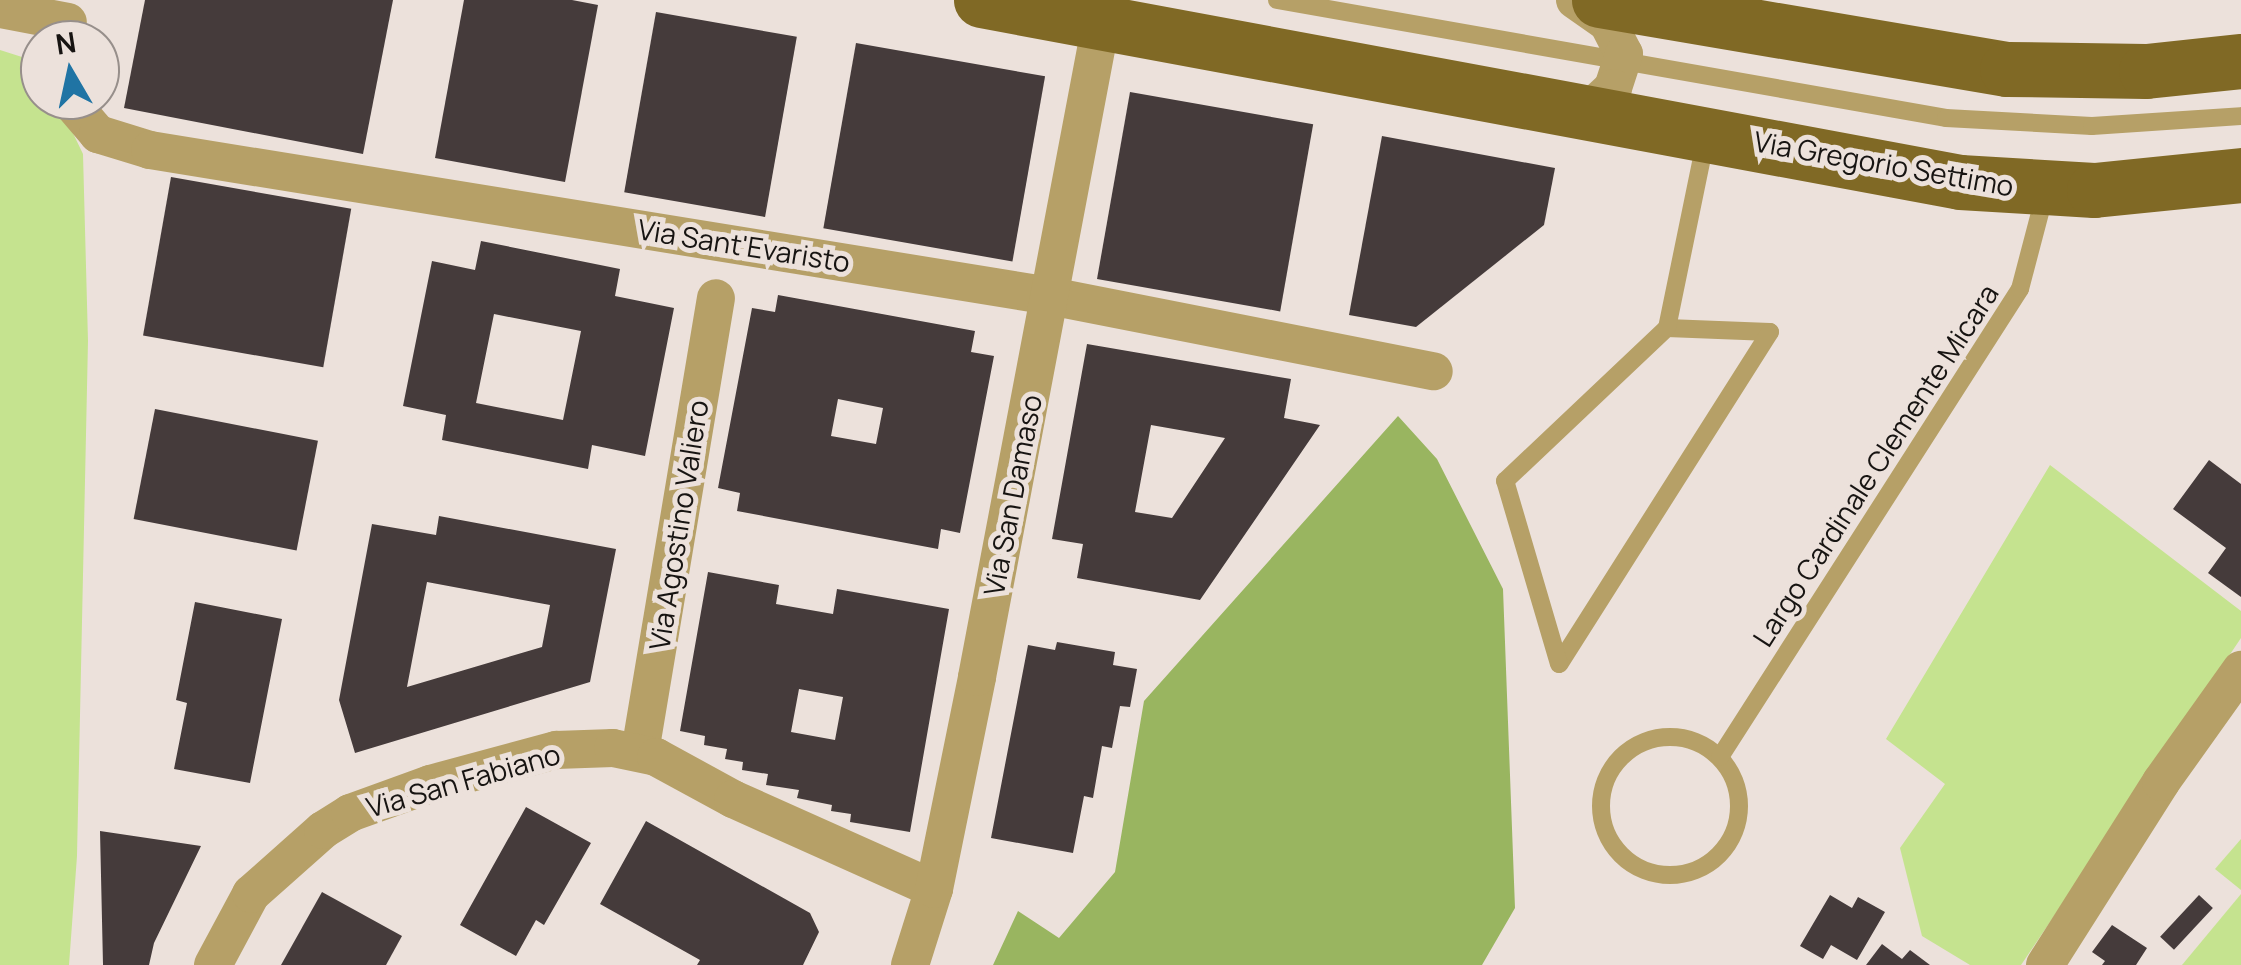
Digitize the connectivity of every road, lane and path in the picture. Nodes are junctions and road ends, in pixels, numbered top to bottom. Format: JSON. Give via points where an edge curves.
{"nodes":[{"id":1,"x":981,"y":0,"type":"edge"},
{"id":2,"x":1278,"y":0,"type":"edge"},
{"id":3,"x":1575,"y":0,"type":"edge"},
{"id":4,"x":1598,"y":0,"type":"edge"},
{"id":5,"x":0,"y":10,"type":"edge"},
{"id":6,"x":1103,"y":11,"type":"edge"},
{"id":7,"x":62,"y":20,"type":"edge"},
{"id":8,"x":2241,"y":61,"type":"edge"},
{"id":9,"x":1624,"y":64,"type":"junction"},
{"id":10,"x":1589,"y":110,"type":"junction"},
{"id":11,"x":2241,"y":116,"type":"edge"},
{"id":12,"x":86,"y":120,"type":"edge"},
{"id":13,"x":1707,"y":132,"type":"junction"},
{"id":14,"x":2241,"y":175,"type":"edge"},
{"id":15,"x":2046,"y":189,"type":"junction"},
{"id":16,"x":1050,"y":296,"type":"junction"},
{"id":17,"x":716,"y":298,"type":"dead end"},
{"id":18,"x":1667,"y":328,"type":"junction"},
{"id":19,"x":1434,"y":371,"type":"dead end"},
{"id":20,"x":2241,"y":670,"type":"edge"},
{"id":21,"x":640,"y":752,"type":"junction"},
{"id":22,"x":1720,"y":757,"type":"junction"},
{"id":23,"x":934,"y":889,"type":"junction"},
{"id":24,"x":214,"y":965,"type":"edge"},
{"id":25,"x":910,"y":965,"type":"edge"},
{"id":26,"x":2045,"y":965,"type":"edge"}],
"edges":[{"from":1,"to":6,"type":"main road","name":"Via Gregorio Settimo"},
{"from":2,"to":9,"type":"lane","name":"Via Gregorio Settimo"},
{"from":3,"to":9,"type":"street","via":[[1618,35]]},
{"from":4,"to":8,"type":"main road","via":[[2007,69],[2146,71]]},
{"from":5,"to":7,"type":"street"},
{"from":6,"to":10,"type":"main road","name":"Via Gregorio Settimo"},
{"from":6,"to":16,"type":"street","name":"Via San Damaso"},
{"from":9,"to":10,"type":"street","via":[[1613,88]]},
{"from":9,"to":11,"type":"lane","name":"Via Gregorio Settimo","via":[[2009,124],[2108,126]]},
{"from":10,"to":13,"type":"main road","name":"Via Gregorio Settimo"},
{"from":12,"to":16,"type":"street","name":"Via Sant'Evaristo","via":[[98,134],[150,150]]},
{"from":13,"to":15,"type":"main road","name":"Via Gregorio Settimo","via":[[1960,182]]},
{"from":13,"to":18,"type":"lane"},
{"from":14,"to":15,"type":"main road","name":"Via Gregorio Settimo","via":[[2139,188]]},
{"from":15,"to":22,"type":"lane","name":"Largo Cardinale Clemente Micara","via":[[2020,289]]},
{"from":16,"to":19,"type":"street","name":"Via Sant'Evaristo"},
{"from":16,"to":23,"type":"street","name":"Via San Damaso"},
{"from":17,"to":21,"type":"street","name":"Via Agostino Valiero"},
{"from":18,"to":18,"type":"lane","via":[[1505,481],[1559,664],[1770,332]]},
{"from":20,"to":26,"type":"street","via":[[2160,782]]},
{"from":21,"to":23,"type":"street","name":"Via San Fabiano"},
{"from":21,"to":24,"type":"street","name":"Via San Fabiano","via":[[580,747],[533,754],[350,813],[265,878],[238,913]]},
{"from":22,"to":22,"type":"lane","via":[[1679,736],[1634,746],[1604,782],[1600,805],[1615,848],[1642,869],[1674,876],[1716,858],[1734,830],[1739,798]]},
{"from":23,"to":25,"type":"street","name":"Via San Damaso"}]}
